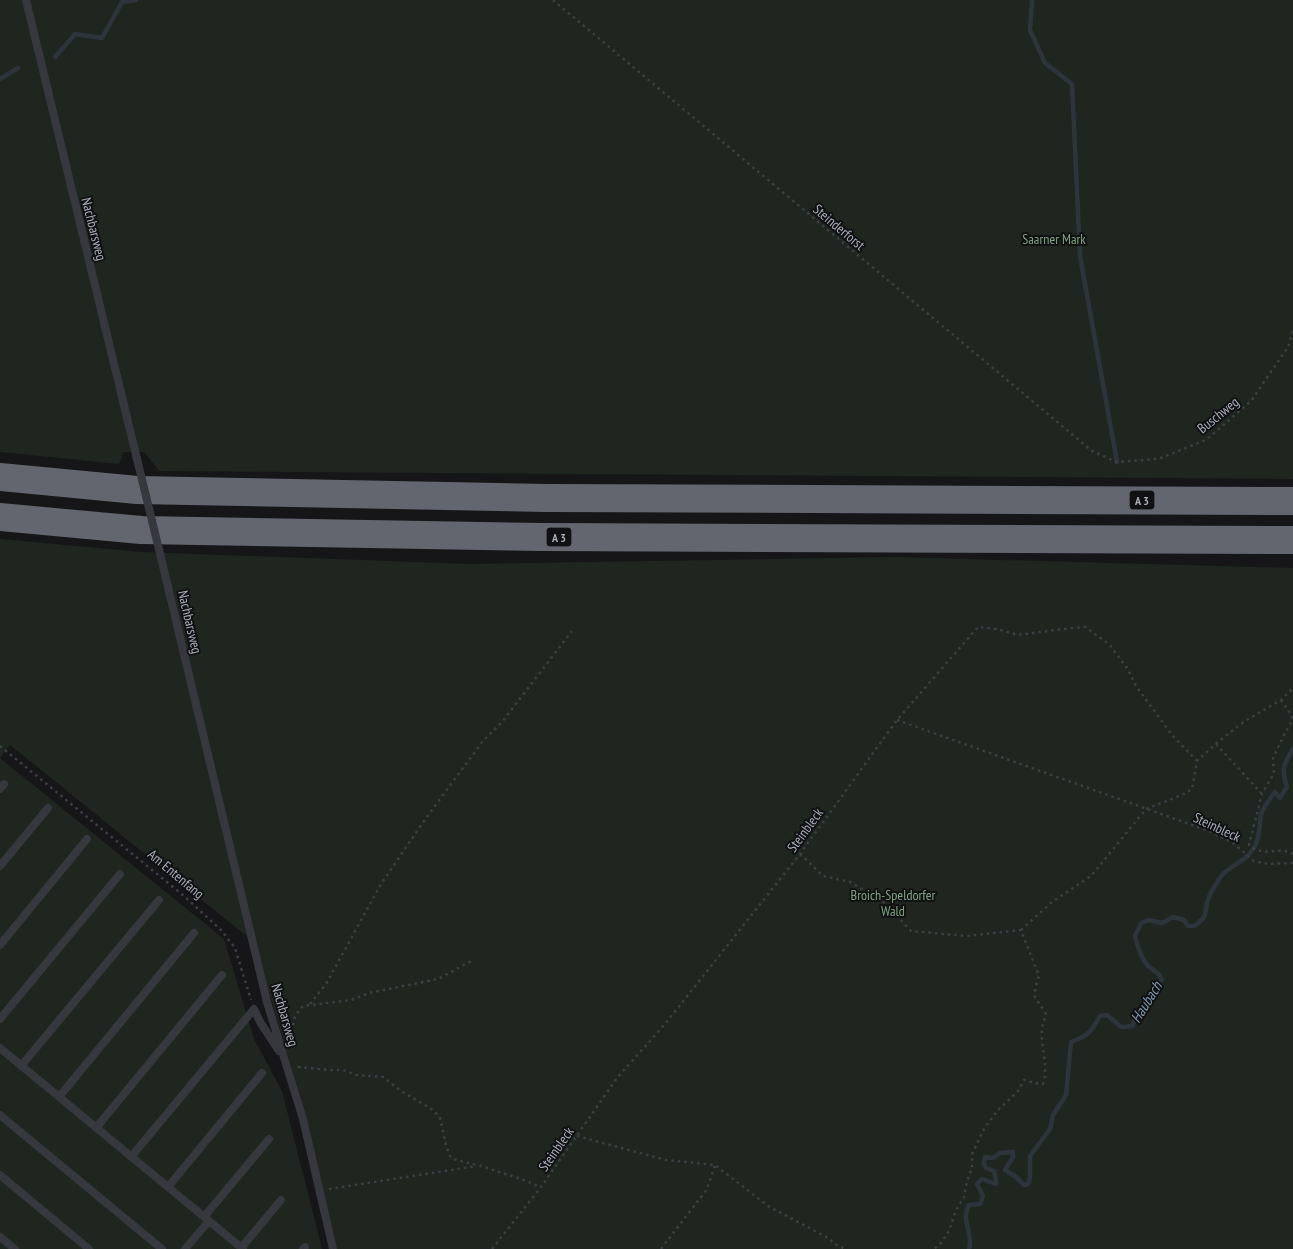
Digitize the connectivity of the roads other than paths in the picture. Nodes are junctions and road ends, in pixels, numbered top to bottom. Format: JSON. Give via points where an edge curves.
{"nodes":[{"id":1,"x":26,"y":0,"type":"edge"},
{"id":2,"x":0,"y":477,"type":"edge"},
{"id":3,"x":1293,"y":501,"type":"edge"},
{"id":4,"x":0,"y":516,"type":"edge"},
{"id":5,"x":1293,"y":540,"type":"edge"},
{"id":6,"x":48,"y":808,"type":"dead end"},
{"id":7,"x":87,"y":839,"type":"dead end"},
{"id":8,"x":0,"y":866,"type":"edge"},
{"id":9,"x":120,"y":874,"type":"dead end"},
{"id":10,"x":158,"y":900,"type":"dead end"},
{"id":11,"x":194,"y":933,"type":"dead end"},
{"id":12,"x":0,"y":945,"type":"edge"},
{"id":13,"x":222,"y":975,"type":"dead end"},
{"id":14,"x":0,"y":1018,"type":"edge"},
{"id":15,"x":0,"y":1048,"type":"edge"},
{"id":16,"x":284,"y":1059,"type":"junction"},
{"id":17,"x":21,"y":1066,"type":"junction"},
{"id":18,"x":262,"y":1073,"type":"dead end"},
{"id":19,"x":59,"y":1097,"type":"junction"},
{"id":20,"x":0,"y":1115,"type":"edge"},
{"id":21,"x":96,"y":1128,"type":"junction"},
{"id":22,"x":269,"y":1139,"type":"dead end"},
{"id":23,"x":131,"y":1157,"type":"junction"},
{"id":24,"x":0,"y":1175,"type":"edge"},
{"id":25,"x":168,"y":1187,"type":"junction"},
{"id":26,"x":281,"y":1200,"type":"dead end"},
{"id":27,"x":207,"y":1219,"type":"junction"},
{"id":28,"x":0,"y":1237,"type":"edge"},
{"id":29,"x":242,"y":1248,"type":"edge"},
{"id":30,"x":15,"y":1249,"type":"edge"},
{"id":31,"x":89,"y":1249,"type":"edge"},
{"id":32,"x":162,"y":1249,"type":"edge"},
{"id":33,"x":186,"y":1249,"type":"edge"},
{"id":34,"x":333,"y":1249,"type":"edge"}],
"edges":[{"from":1,"to":16,"type":"lane","name":"Nachbarsweg","bridge":true,"via":[[264,992]]},
{"from":2,"to":3,"type":"highway","number":"A 3","via":[[137,490],[537,498]]},
{"from":4,"to":5,"type":"highway","number":"A 3","via":[[141,530],[552,537]]},
{"from":6,"to":8,"type":"lane"},
{"from":7,"to":12,"type":"lane"},
{"from":9,"to":14,"type":"lane"},
{"from":10,"to":17,"type":"lane"},
{"from":11,"to":19,"type":"lane"},
{"from":13,"to":21,"type":"lane"},
{"from":15,"to":17,"type":"lane"},
{"from":16,"to":23,"type":"lane","via":[[254,1008]]},
{"from":16,"to":34,"type":"lane","name":"Nachbarsweg","via":[[303,1118]]},
{"from":17,"to":19,"type":"lane"},
{"from":18,"to":25,"type":"lane"},
{"from":19,"to":21,"type":"lane"},
{"from":20,"to":32,"type":"lane"},
{"from":21,"to":23,"type":"lane"},
{"from":22,"to":27,"type":"lane"},
{"from":23,"to":25,"type":"lane"},
{"from":24,"to":31,"type":"lane"},
{"from":25,"to":27,"type":"lane"},
{"from":26,"to":29,"type":"lane"},
{"from":27,"to":29,"type":"lane"},
{"from":27,"to":33,"type":"lane"},
{"from":28,"to":30,"type":"lane"}]}
